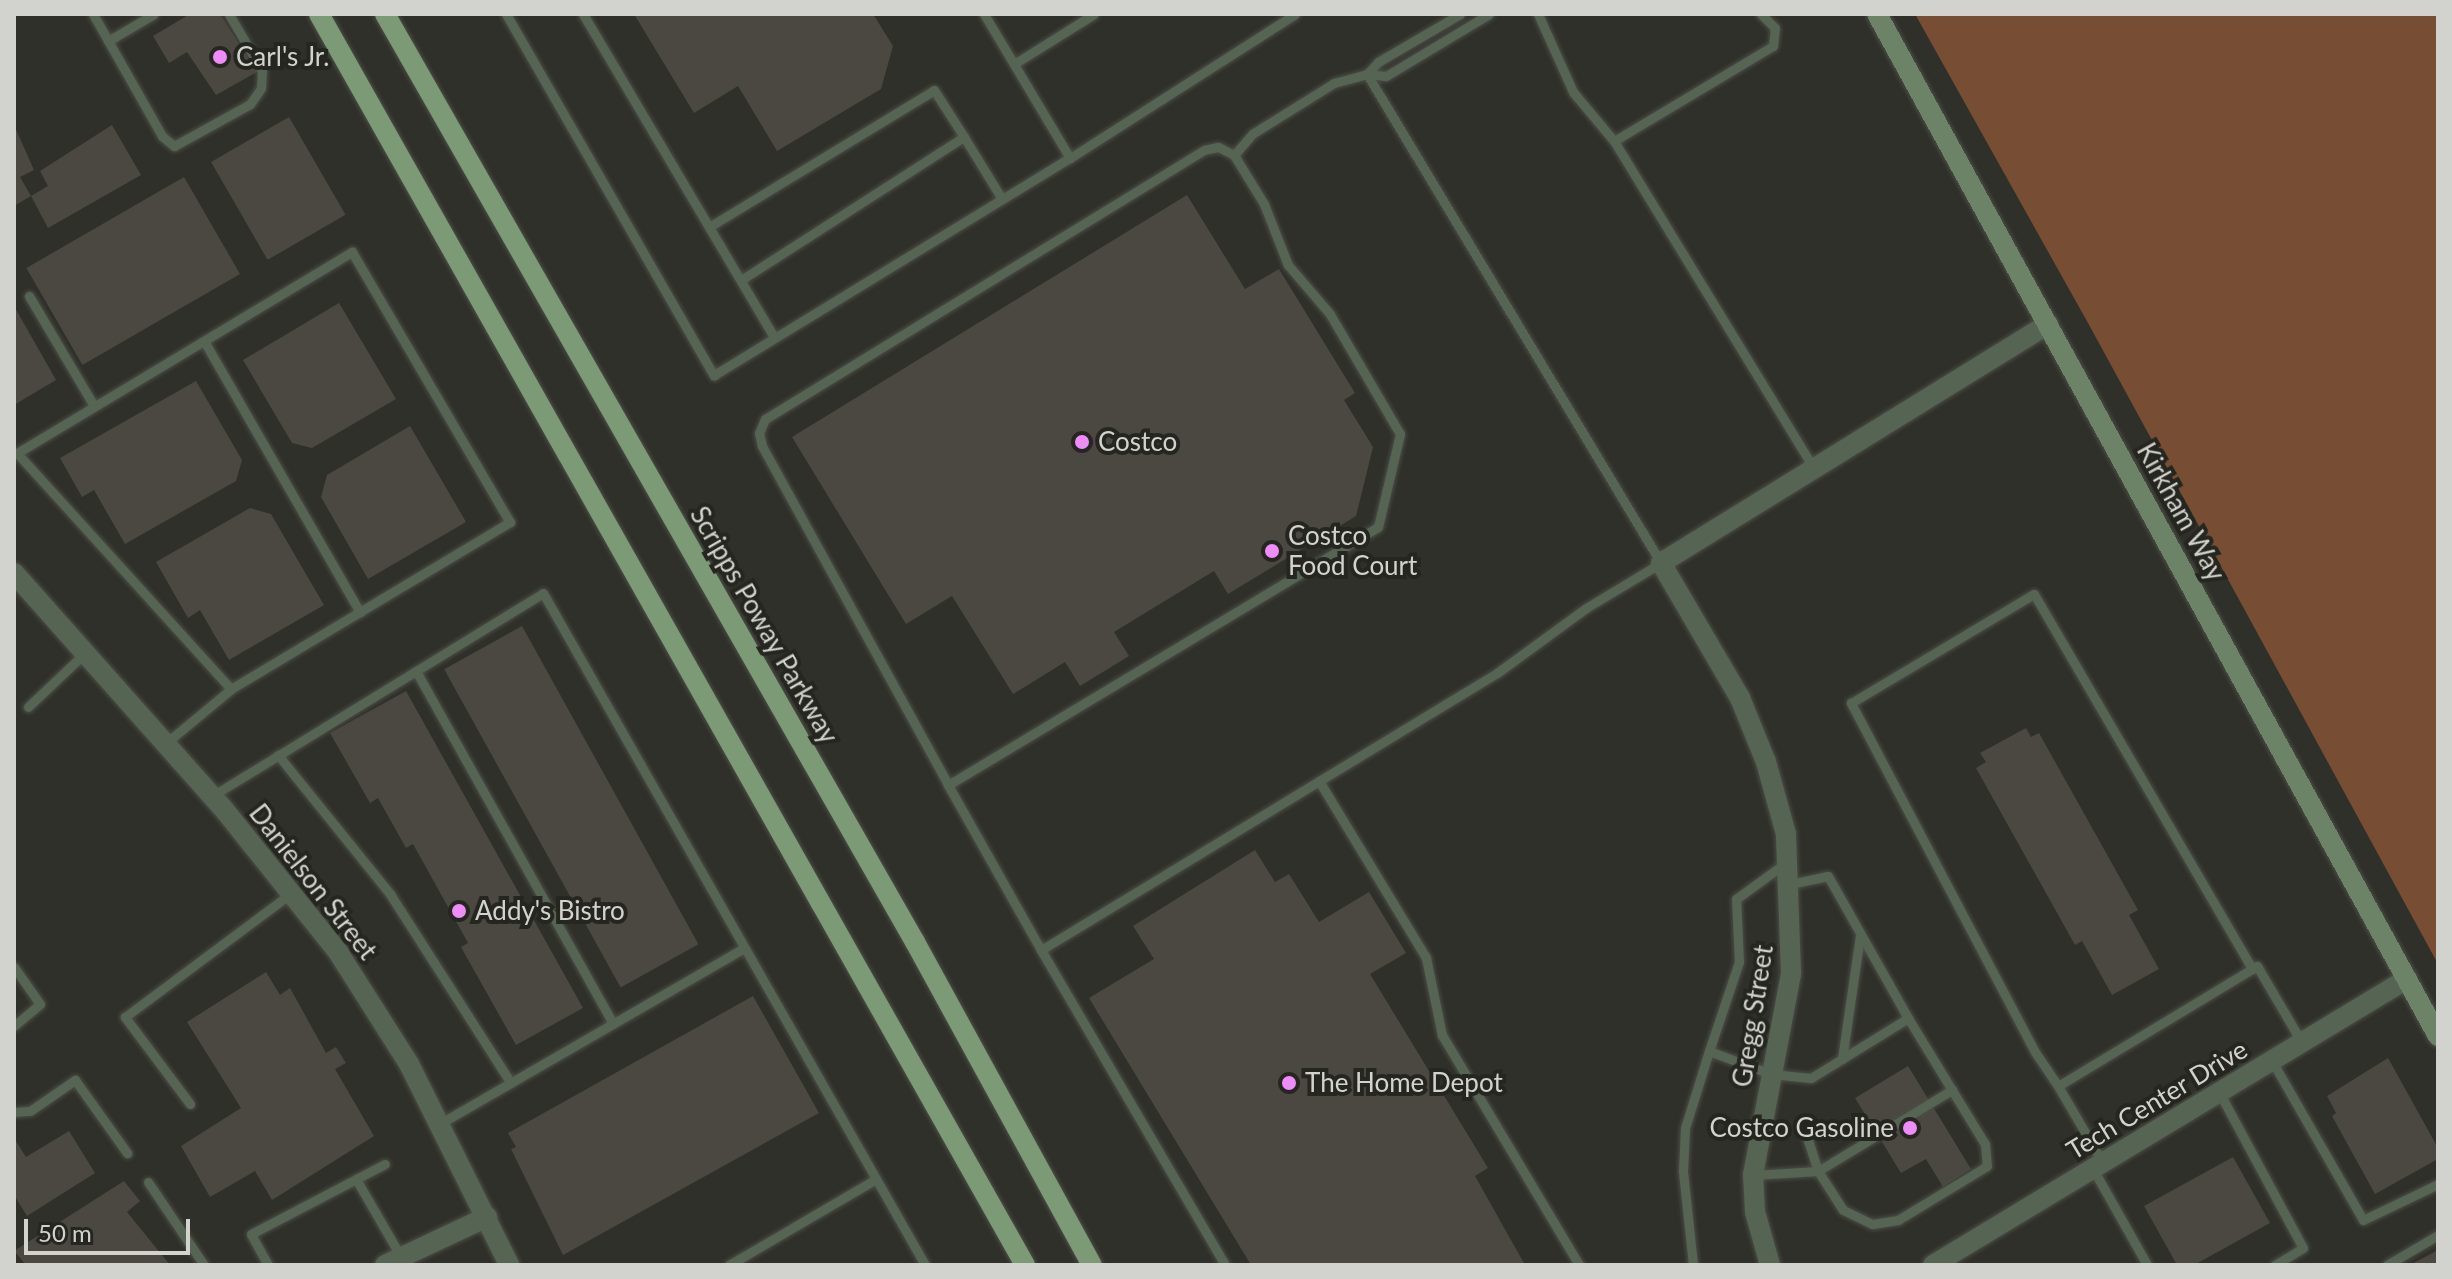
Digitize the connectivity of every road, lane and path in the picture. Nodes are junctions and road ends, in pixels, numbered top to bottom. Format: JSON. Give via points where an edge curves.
{"nodes":[{"id":1,"x":93,"y":14,"type":"edge"},
{"id":2,"x":154,"y":14,"type":"edge"},
{"id":3,"x":229,"y":14,"type":"edge"},
{"id":4,"x":319,"y":14,"type":"edge"},
{"id":5,"x":385,"y":14,"type":"edge"},
{"id":6,"x":506,"y":14,"type":"edge"},
{"id":7,"x":583,"y":14,"type":"edge"},
{"id":8,"x":984,"y":14,"type":"edge"},
{"id":9,"x":1094,"y":14,"type":"edge"},
{"id":10,"x":1295,"y":14,"type":"edge"},
{"id":11,"x":1460,"y":14,"type":"edge"},
{"id":12,"x":1489,"y":14,"type":"edge"},
{"id":13,"x":1538,"y":14,"type":"edge"},
{"id":14,"x":1761,"y":14,"type":"edge"},
{"id":15,"x":1877,"y":14,"type":"edge"},
{"id":16,"x":108,"y":41,"type":"junction"},
{"id":17,"x":1014,"y":64,"type":"junction"},
{"id":18,"x":1367,"y":74,"type":"junction"},
{"id":19,"x":964,"y":137,"type":"junction"},
{"id":20,"x":1614,"y":141,"type":"junction"},
{"id":21,"x":1234,"y":155,"type":"junction"},
{"id":22,"x":1070,"y":158,"type":"junction"},
{"id":23,"x":1002,"y":199,"type":"junction"},
{"id":24,"x":709,"y":227,"type":"junction"},
{"id":25,"x":741,"y":280,"type":"junction"},
{"id":26,"x":29,"y":296,"type":"dead end"},
{"id":27,"x":2048,"y":324,"type":"junction"},
{"id":28,"x":773,"y":335,"type":"junction"},
{"id":29,"x":204,"y":341,"type":"junction"},
{"id":30,"x":94,"y":406,"type":"junction"},
{"id":31,"x":15,"y":453,"type":"edge"},
{"id":32,"x":1815,"y":470,"type":"junction"},
{"id":33,"x":1661,"y":563,"type":"junction"},
{"id":34,"x":14,"y":573,"type":"edge"},
{"id":35,"x":360,"y":612,"type":"junction"},
{"id":36,"x":85,"y":653,"type":"junction"},
{"id":37,"x":416,"y":671,"type":"junction"},
{"id":38,"x":231,"y":689,"type":"junction"},
{"id":39,"x":28,"y":707,"type":"dead end"},
{"id":40,"x":166,"y":743,"type":"junction"},
{"id":41,"x":278,"y":755,"type":"junction"},
{"id":42,"x":1319,"y":781,"type":"junction"},
{"id":43,"x":948,"y":785,"type":"junction"},
{"id":44,"x":212,"y":796,"type":"junction"},
{"id":45,"x":1789,"y":861,"type":"junction"},
{"id":46,"x":1791,"y":884,"type":"junction"},
{"id":47,"x":293,"y":892,"type":"junction"},
{"id":48,"x":1860,"y":936,"type":"junction"},
{"id":49,"x":744,"y":948,"type":"junction"},
{"id":50,"x":1041,"y":950,"type":"junction"},
{"id":51,"x":14,"y":967,"type":"edge"},
{"id":52,"x":2252,"y":969,"type":"junction"},
{"id":53,"x":2407,"y":979,"type":"junction"},
{"id":54,"x":1908,"y":1018,"type":"junction"},
{"id":55,"x":613,"y":1024,"type":"junction"},
{"id":56,"x":14,"y":1026,"type":"edge"},
{"id":57,"x":2438,"y":1036,"type":"edge"},
{"id":58,"x":2302,"y":1042,"type":"junction"},
{"id":59,"x":1709,"y":1051,"type":"junction"},
{"id":60,"x":1842,"y":1059,"type":"junction"},
{"id":61,"x":2272,"y":1061,"type":"junction"},
{"id":62,"x":1771,"y":1074,"type":"junction"},
{"id":63,"x":511,"y":1083,"type":"junction"},
{"id":64,"x":2058,"y":1086,"type":"junction"},
{"id":65,"x":1952,"y":1090,"type":"junction"},
{"id":66,"x":2219,"y":1092,"type":"junction"},
{"id":67,"x":190,"y":1104,"type":"dead end"},
{"id":68,"x":14,"y":1112,"type":"edge"},
{"id":69,"x":441,"y":1123,"type":"junction"},
{"id":70,"x":1806,"y":1134,"type":"dead end"},
{"id":71,"x":127,"y":1153,"type":"dead end"},
{"id":72,"x":385,"y":1164,"type":"dead end"},
{"id":73,"x":2098,"y":1166,"type":"junction"},
{"id":74,"x":1818,"y":1171,"type":"junction"},
{"id":75,"x":1753,"y":1175,"type":"junction"},
{"id":76,"x":356,"y":1179,"type":"junction"},
{"id":77,"x":876,"y":1179,"type":"junction"},
{"id":78,"x":148,"y":1182,"type":"dead end"},
{"id":79,"x":2438,"y":1184,"type":"edge"},
{"id":80,"x":487,"y":1217,"type":"junction"},
{"id":81,"x":2438,"y":1235,"type":"edge"},
{"id":82,"x":393,"y":1261,"type":"edge"},
{"id":83,"x":204,"y":1265,"type":"edge"},
{"id":84,"x":268,"y":1265,"type":"edge"},
{"id":85,"x":509,"y":1265,"type":"edge"},
{"id":86,"x":729,"y":1265,"type":"edge"},
{"id":87,"x":925,"y":1265,"type":"edge"},
{"id":88,"x":1025,"y":1265,"type":"edge"},
{"id":89,"x":1092,"y":1265,"type":"edge"},
{"id":90,"x":1225,"y":1265,"type":"edge"},
{"id":91,"x":1579,"y":1265,"type":"edge"},
{"id":92,"x":1693,"y":1265,"type":"edge"},
{"id":93,"x":1770,"y":1265,"type":"edge"},
{"id":94,"x":1933,"y":1265,"type":"edge"},
{"id":95,"x":2147,"y":1265,"type":"edge"},
{"id":96,"x":2275,"y":1265,"type":"edge"},
{"id":97,"x":2387,"y":1265,"type":"edge"}],
"edges":[{"from":1,"to":16,"type":"lane"},
{"from":2,"to":16,"type":"lane"},
{"from":3,"to":16,"type":"lane","via":[[262,71],[256,97],[183,144],[174,146],[162,136]]},
{"from":4,"to":88,"type":"main road"},
{"from":5,"to":89,"type":"main road","name":"Scripps Poway Parkway","via":[[907,928]]},
{"from":6,"to":28,"type":"lane","via":[[714,375]]},
{"from":7,"to":24,"type":"lane"},
{"from":8,"to":17,"type":"lane"},
{"from":9,"to":17,"type":"lane"},
{"from":10,"to":22,"type":"lane"},
{"from":11,"to":18,"type":"lane","via":[[1378,62]]},
{"from":12,"to":18,"type":"lane","via":[[1386,76]]},
{"from":13,"to":20,"type":"lane","via":[[1573,92]]},
{"from":14,"to":20,"type":"lane","via":[[1775,28],[1773,46]]},
{"from":15,"to":27,"type":"main road","name":"Kirkham Way"},
{"from":17,"to":22,"type":"lane"},
{"from":18,"to":21,"type":"lane","via":[[1334,83],[1252,134]]},
{"from":18,"to":33,"type":"lane"},
{"from":19,"to":23,"type":"lane"},
{"from":19,"to":24,"type":"lane","via":[[934,90]]},
{"from":19,"to":25,"type":"lane"},
{"from":20,"to":32,"type":"lane"},
{"from":21,"to":43,"type":"lane","via":[[1264,204],[1288,265],[1330,314],[1400,434],[1378,527]]},
{"from":21,"to":43,"type":"lane","via":[[1218,147],[1192,154],[765,419],[759,433],[762,446]]},
{"from":22,"to":23,"type":"lane"},
{"from":23,"to":28,"type":"lane"},
{"from":24,"to":25,"type":"lane"},
{"from":25,"to":28,"type":"lane"},
{"from":26,"to":30,"type":"lane"},
{"from":27,"to":32,"type":"street"},
{"from":27,"to":53,"type":"main road","name":"Kirkham Way"},
{"from":29,"to":30,"type":"lane"},
{"from":29,"to":35,"type":"lane"},
{"from":29,"to":35,"type":"lane","via":[[352,252],[502,508],[510,522]]},
{"from":30,"to":31,"type":"lane"},
{"from":31,"to":38,"type":"lane"},
{"from":32,"to":33,"type":"street"},
{"from":33,"to":42,"type":"lane","via":[[1586,608],[1497,673]]},
{"from":33,"to":45,"type":"street","name":"Gregg Street","via":[[1756,734]]},
{"from":34,"to":36,"type":"street","name":"Danielson Street"},
{"from":35,"to":38,"type":"lane"},
{"from":36,"to":39,"type":"lane"},
{"from":36,"to":40,"type":"street","name":"Danielson Street"},
{"from":37,"to":41,"type":"lane"},
{"from":37,"to":49,"type":"lane","via":[[543,593]]},
{"from":37,"to":55,"type":"lane"},
{"from":38,"to":40,"type":"lane"},
{"from":40,"to":44,"type":"street","name":"Danielson Street"},
{"from":41,"to":44,"type":"lane"},
{"from":41,"to":63,"type":"lane","via":[[390,894]]},
{"from":42,"to":50,"type":"lane"},
{"from":42,"to":91,"type":"lane","via":[[1426,958],[1442,1035]]},
{"from":43,"to":50,"type":"lane"},
{"from":44,"to":47,"type":"street","name":"Danielson Street"},
{"from":45,"to":46,"type":"street","name":"Gregg Street"},
{"from":45,"to":59,"type":"lane","via":[[1736,899],[1739,962]]},
{"from":46,"to":48,"type":"lane","via":[[1828,876]]},
{"from":46,"to":62,"type":"street","name":"Gregg Street","via":[[1791,973]]},
{"from":47,"to":67,"type":"lane","via":[[125,1017]]},
{"from":47,"to":69,"type":"street","name":"Danielson Street","via":[[374,1007]]},
{"from":48,"to":54,"type":"lane"},
{"from":48,"to":60,"type":"lane"},
{"from":49,"to":55,"type":"lane"},
{"from":49,"to":77,"type":"lane"},
{"from":50,"to":90,"type":"lane"},
{"from":51,"to":56,"type":"lane","via":[[40,1004]]},
{"from":52,"to":58,"type":"lane","via":[[2257,966]]},
{"from":52,"to":64,"type":"lane"},
{"from":52,"to":64,"type":"lane","via":[[2034,594],[1851,703],[2035,1052]]},
{"from":53,"to":57,"type":"main road","name":"Kirkham Way"},
{"from":53,"to":58,"type":"street","name":"Tech Center Drive"},
{"from":54,"to":60,"type":"lane"},
{"from":54,"to":65,"type":"lane"},
{"from":55,"to":63,"type":"lane"},
{"from":58,"to":61,"type":"street","name":"Tech Center Drive"},
{"from":59,"to":62,"type":"lane"},
{"from":59,"to":92,"type":"lane","via":[[1685,1128],[1684,1185]]},
{"from":60,"to":62,"type":"lane","via":[[1811,1078]]},
{"from":61,"to":66,"type":"street","name":"Tech Center Drive"},
{"from":61,"to":79,"type":"lane","via":[[2363,1220]]},
{"from":62,"to":75,"type":"street","name":"Gregg Street"},
{"from":63,"to":69,"type":"lane"},
{"from":64,"to":73,"type":"lane"},
{"from":65,"to":74,"type":"lane"},
{"from":65,"to":74,"type":"lane","via":[[1985,1144],[1987,1166],[1898,1220],[1872,1224],[1843,1210]]},
{"from":66,"to":73,"type":"street","name":"Tech Center Drive"},
{"from":66,"to":96,"type":"lane","via":[[2303,1248]]},
{"from":68,"to":71,"type":"lane","via":[[30,1111],[75,1080]]},
{"from":69,"to":80,"type":"street","name":"Danielson Street"},
{"from":70,"to":74,"type":"lane"},
{"from":72,"to":76,"type":"lane"},
{"from":73,"to":94,"type":"street","name":"Tech Center Drive"},
{"from":73,"to":95,"type":"lane"},
{"from":74,"to":75,"type":"lane"},
{"from":75,"to":93,"type":"street","name":"Gregg Street","via":[[1755,1212]]},
{"from":76,"to":82,"type":"lane"},
{"from":76,"to":84,"type":"lane","via":[[251,1234]]},
{"from":77,"to":86,"type":"lane"},
{"from":77,"to":87,"type":"lane"},
{"from":78,"to":83,"type":"lane"},
{"from":80,"to":82,"type":"street"},
{"from":80,"to":85,"type":"street","name":"Danielson Street"},
{"from":81,"to":97,"type":"lane"}]}
